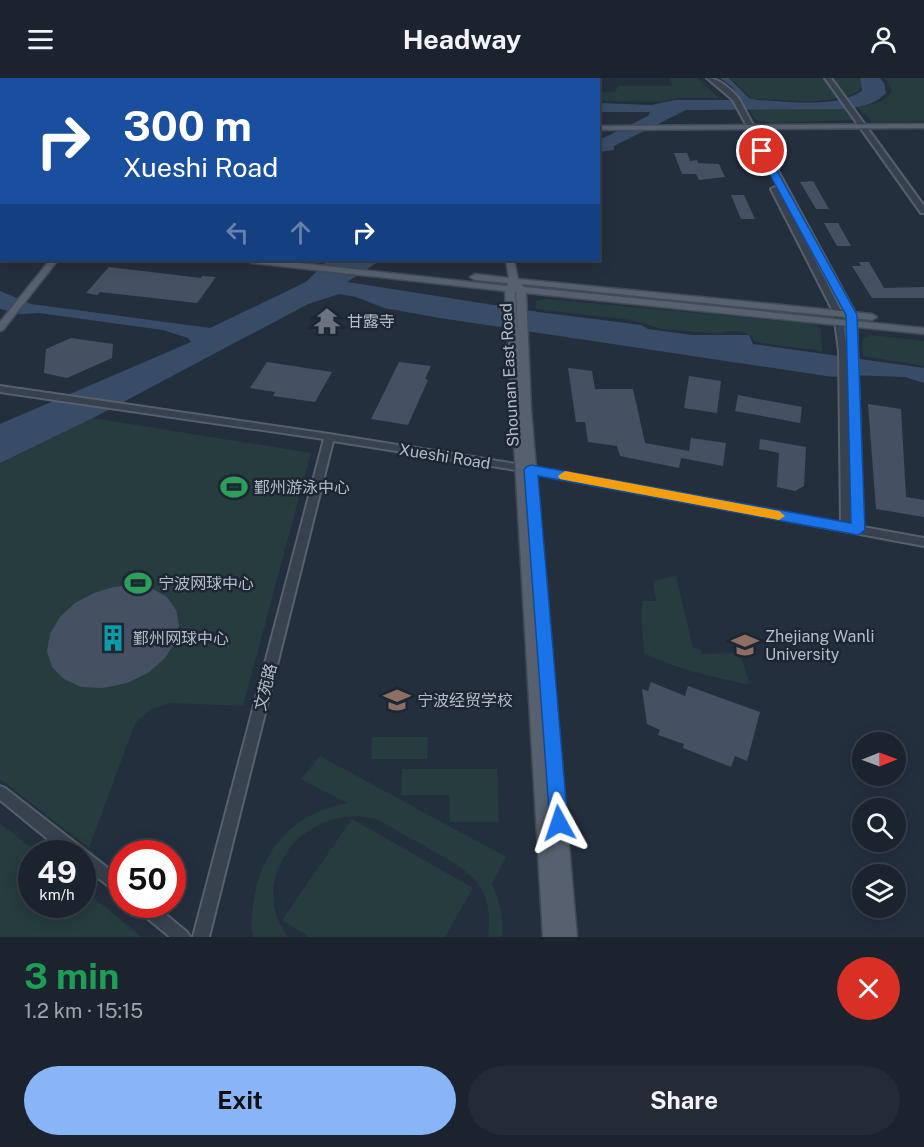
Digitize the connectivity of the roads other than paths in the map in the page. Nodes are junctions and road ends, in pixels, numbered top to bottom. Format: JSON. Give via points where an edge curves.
{"nodes":[{"id":1,"x":704,"y":78,"type":"edge"},
{"id":2,"x":710,"y":78,"type":"edge"},
{"id":3,"x":828,"y":78,"type":"edge"},
{"id":4,"x":733,"y":99,"type":"junction"},
{"id":5,"x":865,"y":128,"type":"junction"},
{"id":6,"x":924,"y":128,"type":"edge"},
{"id":7,"x":747,"y":129,"type":"junction"},
{"id":8,"x":601,"y":130,"type":"edge"},
{"id":9,"x":924,"y":211,"type":"edge"},
{"id":10,"x":44,"y":261,"type":"edge"},
{"id":11,"x":53,"y":261,"type":"edge"},
{"id":12,"x":277,"y":261,"type":"edge"},
{"id":13,"x":319,"y":261,"type":"edge"},
{"id":14,"x":510,"y":261,"type":"edge"},
{"id":15,"x":302,"y":262,"type":"edge"},
{"id":16,"x":511,"y":288,"type":"junction"},
{"id":17,"x":521,"y":290,"type":"junction"},
{"id":18,"x":24,"y":292,"type":"junction"},
{"id":19,"x":3,"y":318,"type":"edge"},
{"id":20,"x":838,"y":318,"type":"junction"},
{"id":21,"x":852,"y":319,"type":"junction"},
{"id":22,"x":924,"y":324,"type":"edge"},
{"id":23,"x":0,"y":328,"type":"edge"},
{"id":24,"x":924,"y":331,"type":"edge"},
{"id":25,"x":518,"y":334,"type":"junction"},
{"id":26,"x":0,"y":389,"type":"edge"},
{"id":27,"x":329,"y":437,"type":"junction"},
{"id":28,"x":527,"y":469,"type":"junction"},
{"id":29,"x":846,"y":528,"type":"junction"},
{"id":30,"x":858,"y":530,"type":"junction"},
{"id":31,"x":924,"y":542,"type":"edge"},
{"id":32,"x":0,"y":792,"type":"edge"},
{"id":33,"x":60,"y":840,"type":"edge"},
{"id":34,"x":96,"y":868,"type":"edge"},
{"id":35,"x":108,"y":878,"type":"edge"},
{"id":36,"x":158,"y":918,"type":"edge"},
{"id":37,"x":182,"y":937,"type":"edge"},
{"id":38,"x":201,"y":937,"type":"edge"},
{"id":39,"x":552,"y":937,"type":"edge"},
{"id":40,"x":568,"y":937,"type":"edge"}],
"edges":[{"from":1,"to":4,"type":"street"},
{"from":2,"to":4,"type":"street","via":[[732,94]]},
{"from":3,"to":5,"type":"street"},
{"from":4,"to":7,"type":"street"},
{"from":5,"to":6,"type":"main road"},
{"from":5,"to":7,"type":"main road"},
{"from":5,"to":9,"type":"street"},
{"from":7,"to":8,"type":"main road"},
{"from":7,"to":8,"type":"main road"},
{"from":7,"to":20,"type":"street"},
{"from":7,"to":21,"type":"street"},
{"from":10,"to":18,"type":"main road"},
{"from":11,"to":18,"type":"main road"},
{"from":12,"to":15,"type":"main road"},
{"from":13,"to":16,"type":"main road"},
{"from":14,"to":16,"type":"main road"},
{"from":15,"to":16,"type":"main road"},
{"from":16,"to":17,"type":"main road","name":"Shounan East Road"},
{"from":16,"to":20,"type":"main road"},
{"from":16,"to":25,"type":"main road"},
{"from":17,"to":20,"type":"main road"},
{"from":17,"to":25,"type":"main road","name":"Shounan East Road"},
{"from":18,"to":19,"type":"main road"},
{"from":19,"to":23,"type":"main road"},
{"from":20,"to":21,"type":"main road"},
{"from":20,"to":29,"type":"street","via":[[843,351]]},
{"from":21,"to":22,"type":"main road"},
{"from":21,"to":24,"type":"main road"},
{"from":21,"to":30,"type":"street"},
{"from":25,"to":28,"type":"main road","name":"Shounan East Road"},
{"from":26,"to":27,"type":"street","name":"Xueshi Road"},
{"from":27,"to":28,"type":"street","name":"Xueshi Road"},
{"from":27,"to":38,"type":"street","name":"文苑路"},
{"from":28,"to":29,"type":"street","name":"Xueshi Road"},
{"from":28,"to":39,"type":"main road","name":"Shounan East Road"},
{"from":28,"to":40,"type":"main road","name":"Shounan East Road"},
{"from":29,"to":30,"type":"street","name":"Xueshi Road"},
{"from":30,"to":31,"type":"street","name":"Xueshi Road"},
{"from":32,"to":33,"type":"street"},
{"from":34,"to":35,"type":"street"},
{"from":36,"to":37,"type":"street"}]}
